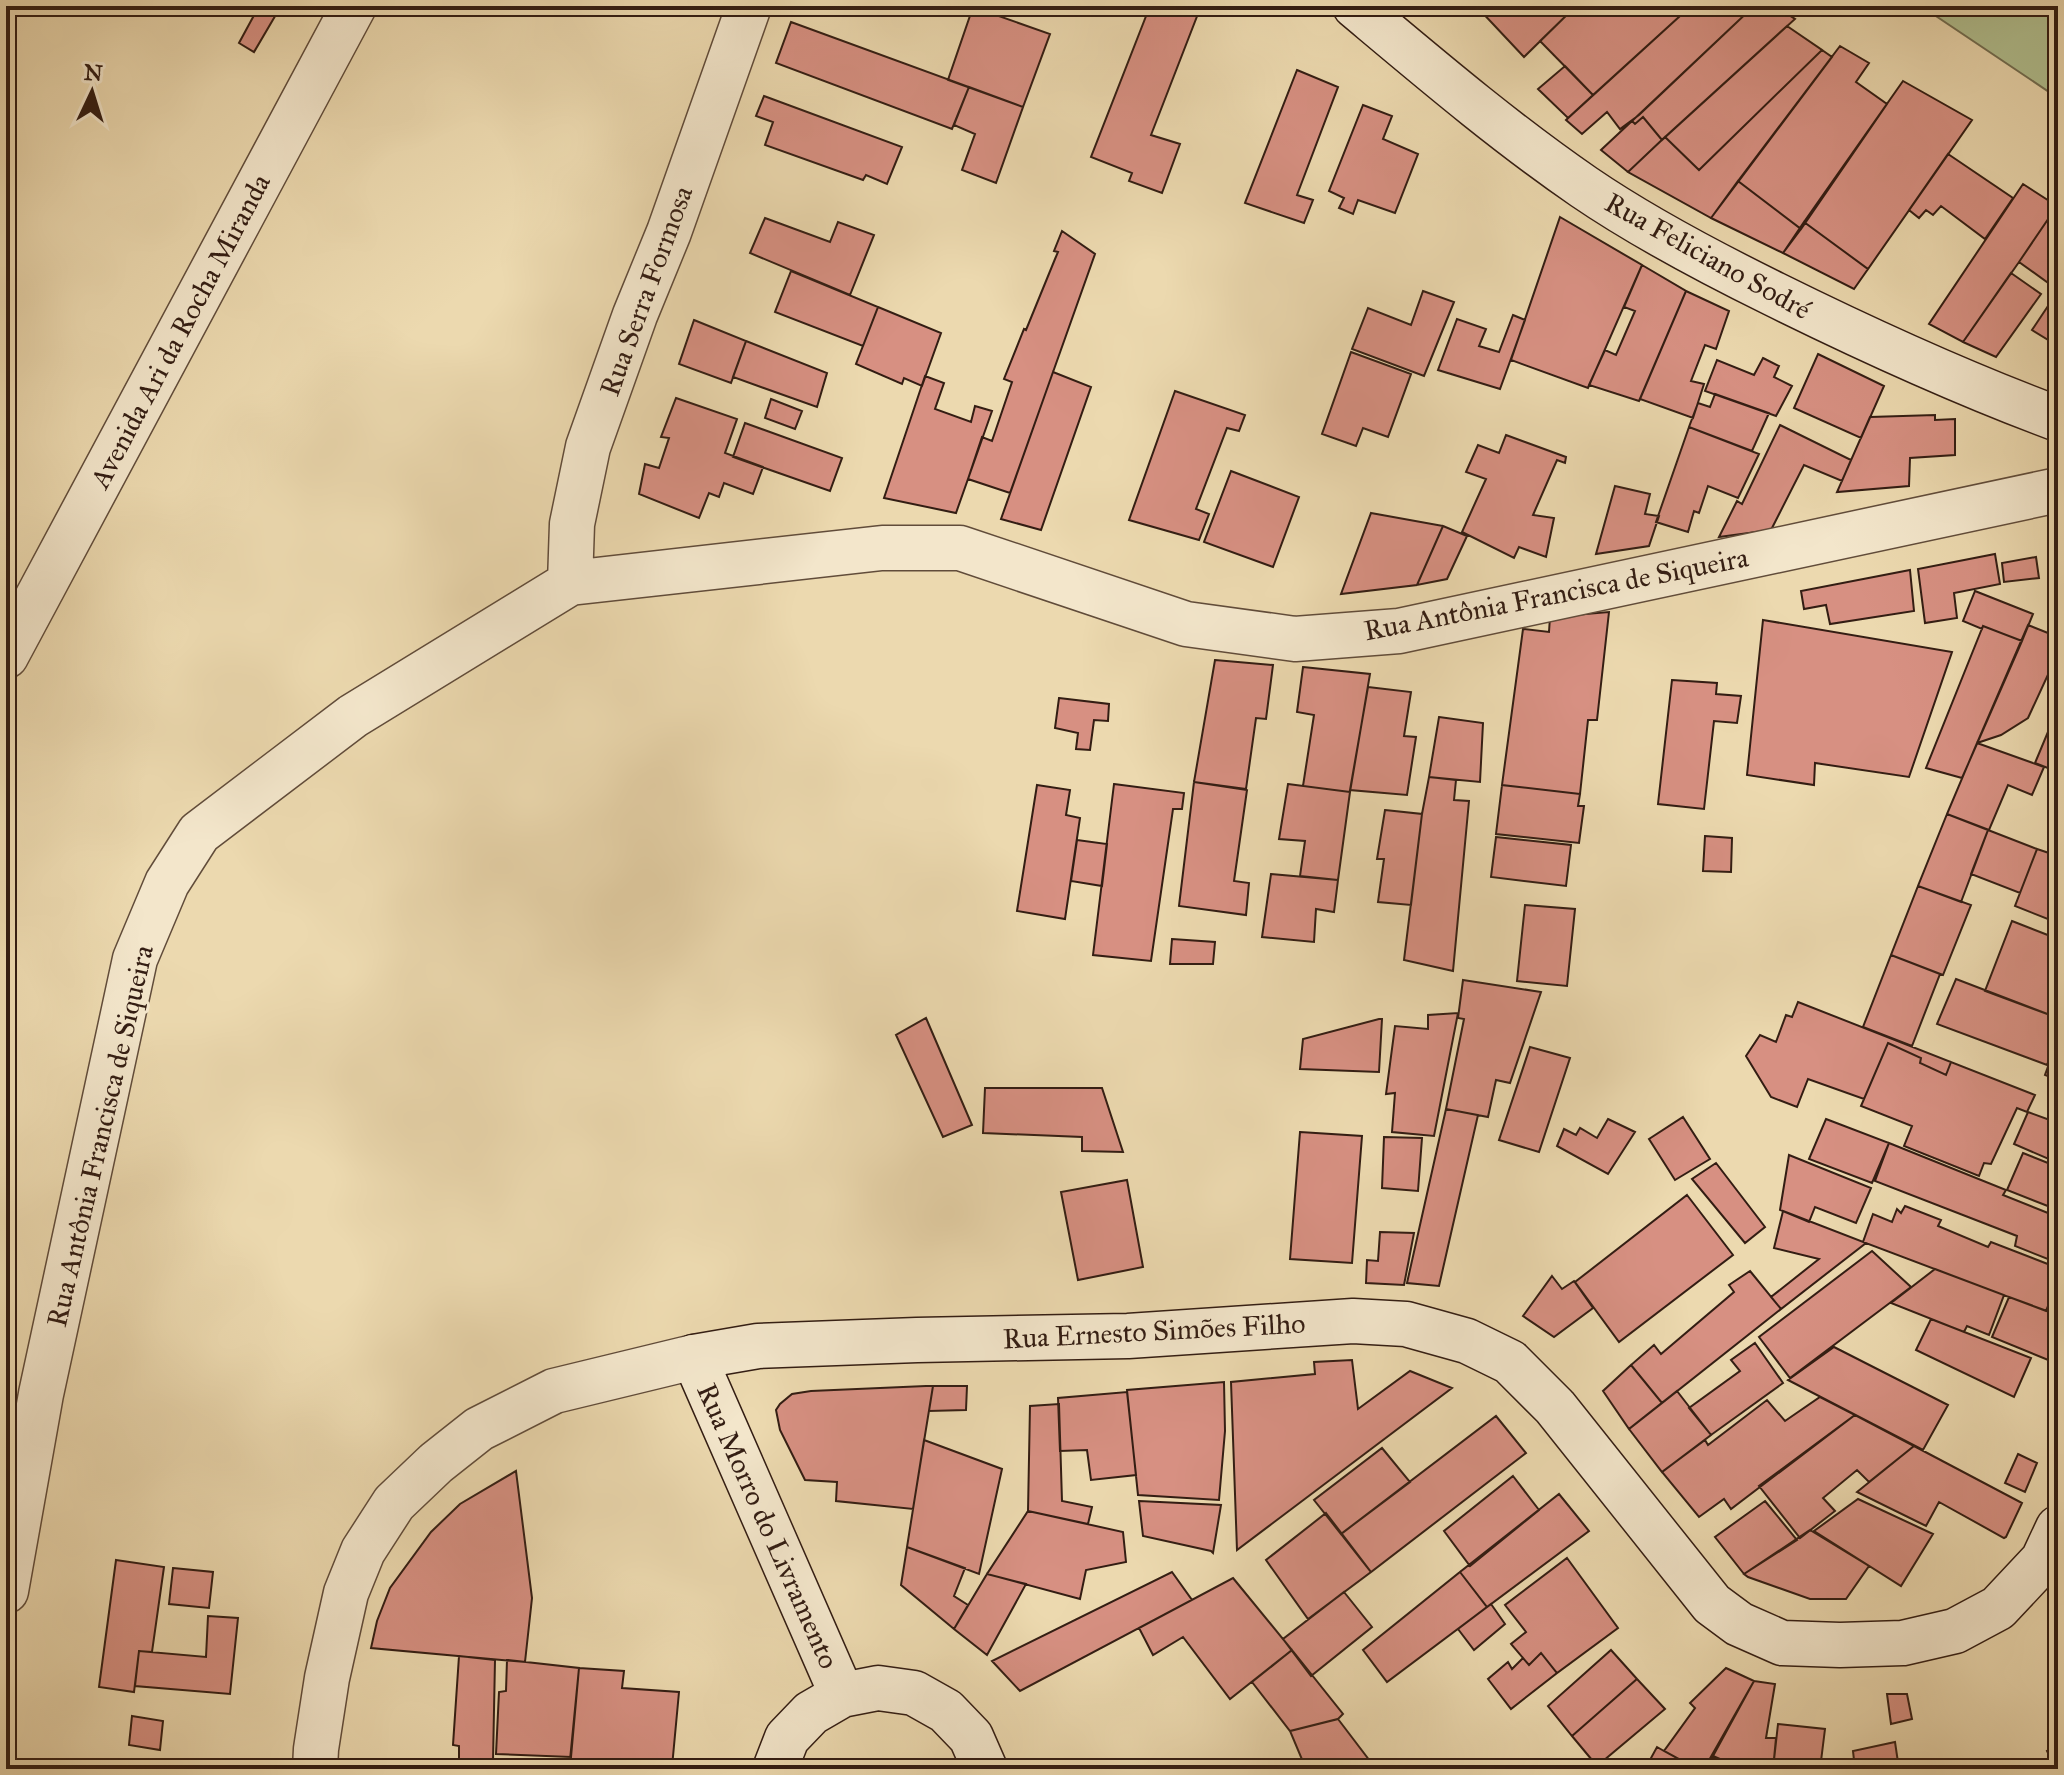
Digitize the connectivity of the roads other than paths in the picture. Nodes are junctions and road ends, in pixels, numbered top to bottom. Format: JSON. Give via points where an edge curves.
{"nodes":[{"id":1,"x":354,"y":6,"type":"edge"},
{"id":2,"x":749,"y":6,"type":"edge"},
{"id":3,"x":1355,"y":6,"type":"edge"},
{"id":4,"x":2058,"y":419,"type":"edge"},
{"id":5,"x":2058,"y":490,"type":"edge"},
{"id":6,"x":570,"y":583,"type":"junction"},
{"id":7,"x":6,"y":656,"type":"edge"},
{"id":8,"x":694,"y":1357,"type":"junction"},
{"id":9,"x":2058,"y":1528,"type":"edge"},
{"id":10,"x":6,"y":1591,"type":"edge"},
{"id":11,"x":842,"y":1695,"type":"junction"},
{"id":12,"x":315,"y":1769,"type":"edge"},
{"id":13,"x":775,"y":1769,"type":"edge"},
{"id":14,"x":985,"y":1769,"type":"edge"}],
"edges":[{"from":1,"to":7,"type":"street","name":"Avenida Ari da Rocha Miranda"},
{"from":2,"to":6,"type":"street","name":"Rua Serra Formosa","via":[[588,447],[572,524]]},
{"from":3,"to":4,"type":"street","name":"Rua Feliciano Sodré","via":[[1480,109],[1658,235],[1927,367]]},
{"from":5,"to":6,"type":"street","name":"Rua Antônia Francisca de Siqueira","via":[[1399,631],[1295,639],[1186,624],[960,548],[882,548]]},
{"from":6,"to":10,"type":"street","name":"Rua Antônia Francisca de Siqueira","via":[[353,716],[199,833],[167,883],[135,959],[41,1394]]},
{"from":8,"to":9,"type":"street","name":"Rua Ernesto Simões Filho","via":[[758,1346],[1128,1336],[1353,1321],[1406,1324],[1452,1336],[1510,1362],[1555,1407],[1712,1604],[1739,1624],[1782,1643],[1903,1643],[1955,1631],[1998,1608],[2043,1560]]},
{"from":8,"to":11,"type":"street","name":"Rua Morro do Livramento"},
{"from":8,"to":12,"type":"street","name":"Rua Ernesto Simões Filho","via":[[554,1391],[479,1429],[394,1503],[363,1551],[346,1593]]},
{"from":11,"to":13,"type":"street","via":[[811,1713],[787,1738]]},
{"from":11,"to":14,"type":"street","via":[[878,1688],[914,1693],[946,1711],[971,1737]]}]}
